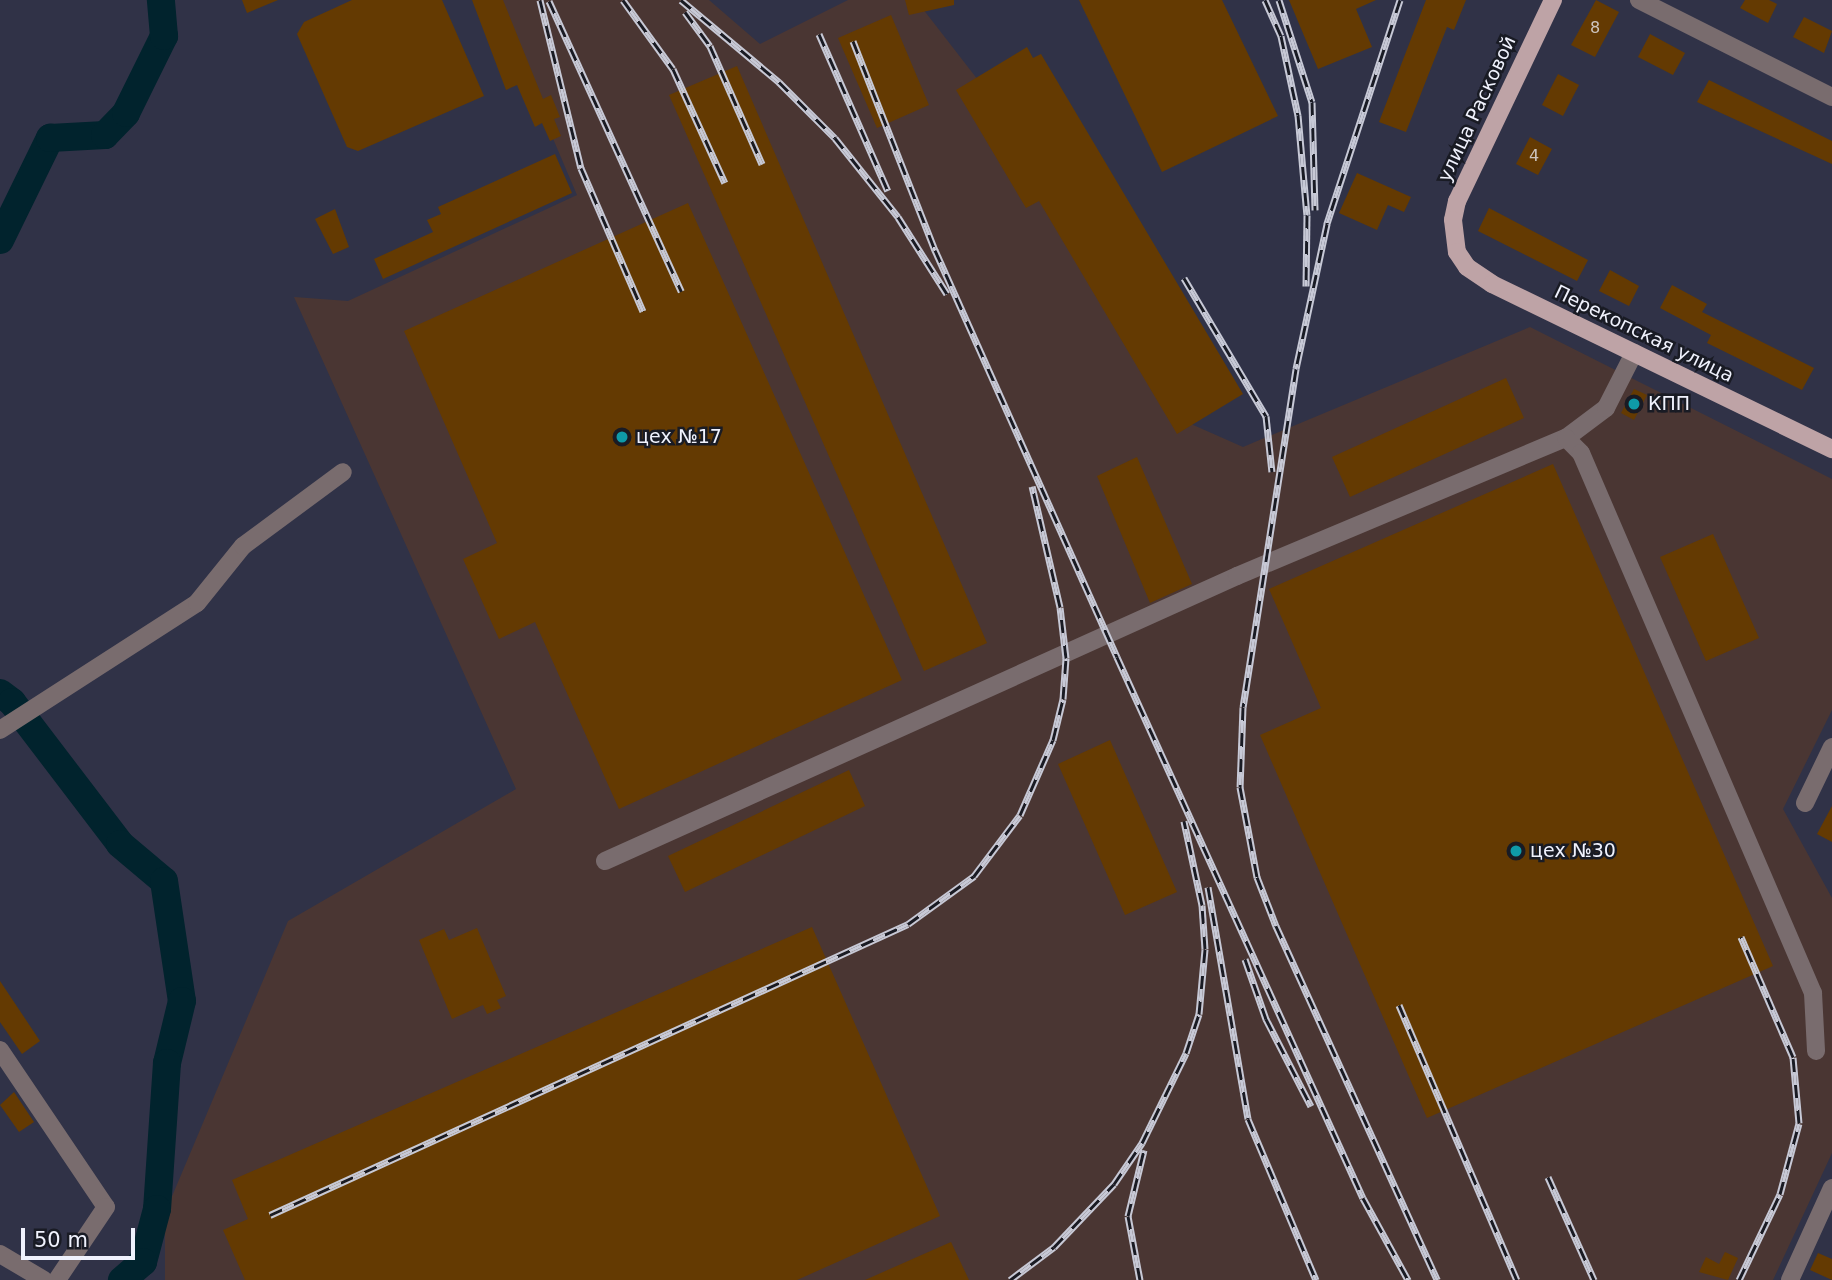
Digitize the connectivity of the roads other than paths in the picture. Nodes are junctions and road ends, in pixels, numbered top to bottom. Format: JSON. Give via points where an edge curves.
{"nodes":[{"id":1,"x":1553,"y":0,"type":"edge"},
{"id":2,"x":1639,"y":0,"type":"edge"},
{"id":3,"x":1832,"y":97,"type":"edge"},
{"id":4,"x":1454,"y":240,"type":"joint"},
{"id":5,"x":1634,"y":353,"type":"junction"},
{"id":6,"x":1566,"y":438,"type":"junction"},
{"id":7,"x":1832,"y":449,"type":"edge"},
{"id":8,"x":343,"y":472,"type":"dead end"},
{"id":9,"x":0,"y":730,"type":"edge"},
{"id":10,"x":1832,"y":747,"type":"edge"},
{"id":11,"x":1805,"y":803,"type":"dead end"},
{"id":12,"x":605,"y":861,"type":"dead end"},
{"id":13,"x":0,"y":1050,"type":"edge"},
{"id":14,"x":1816,"y":1051,"type":"dead end"},
{"id":15,"x":1832,"y":1188,"type":"edge"},
{"id":16,"x":0,"y":1254,"type":"edge"},
{"id":17,"x":44,"y":1280,"type":"edge"},
{"id":18,"x":57,"y":1280,"type":"edge"},
{"id":19,"x":1790,"y":1280,"type":"edge"}],
"edges":[{"from":1,"to":4,"type":"main road","name":"улица Расковой","via":[[1457,201]]},
{"from":2,"to":3,"type":"street"},
{"from":4,"to":5,"type":"main road","name":"Перекопская улица","via":[[1467,267],[1479,277]]},
{"from":5,"to":6,"type":"street","via":[[1606,408]]},
{"from":5,"to":7,"type":"main road","name":"Перекопская улица"},
{"from":6,"to":12,"type":"street","via":[[1237,576]]},
{"from":6,"to":14,"type":"street","via":[[1581,453],[1813,993]]},
{"from":8,"to":9,"type":"street","via":[[243,546],[197,603]]},
{"from":10,"to":11,"type":"street"},
{"from":13,"to":18,"type":"street","via":[[106,1208]]},
{"from":15,"to":19,"type":"street"},
{"from":16,"to":17,"type":"street"}]}
